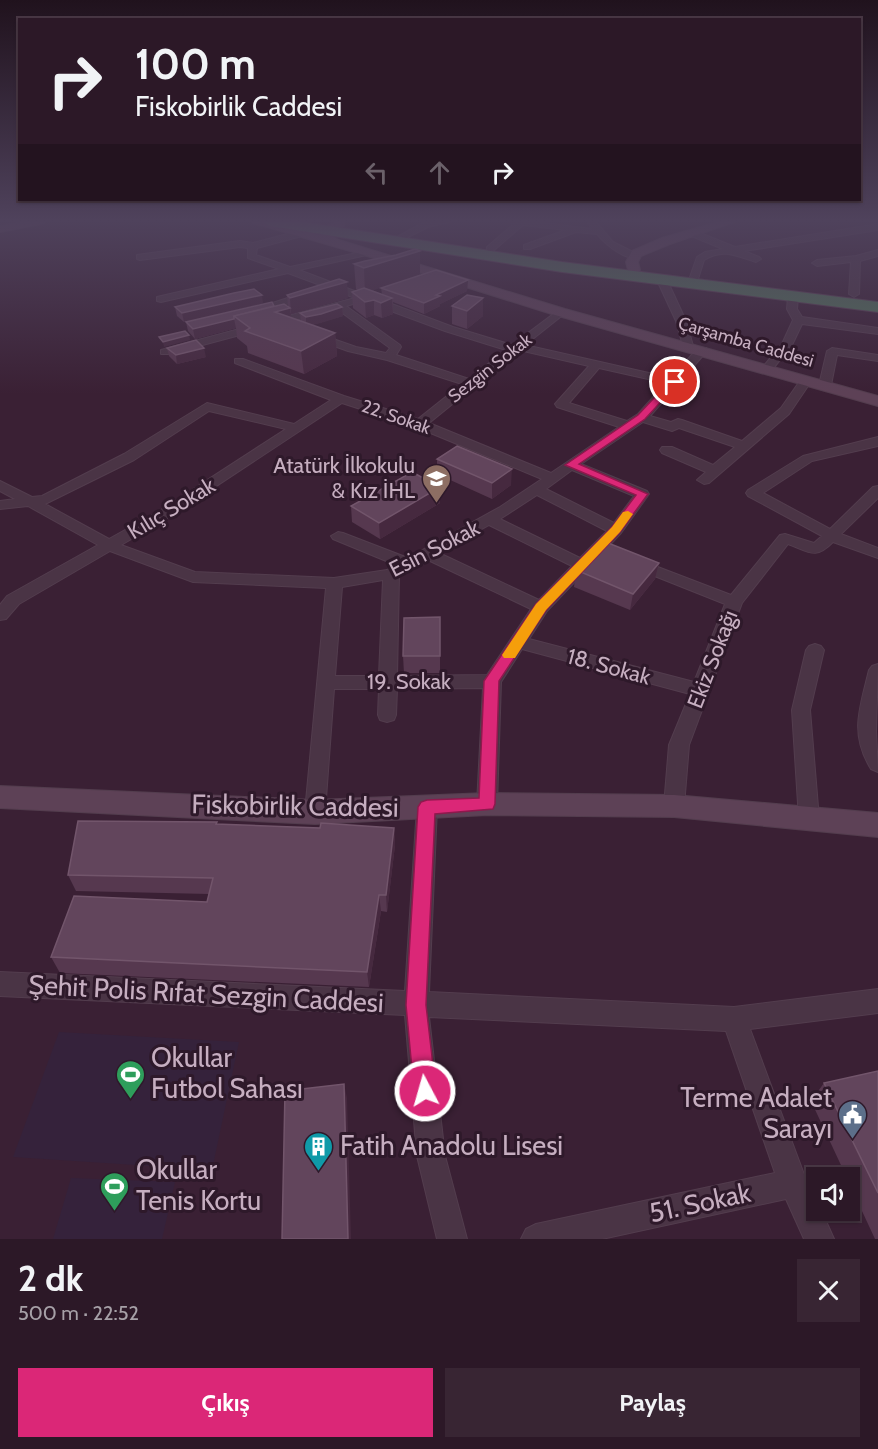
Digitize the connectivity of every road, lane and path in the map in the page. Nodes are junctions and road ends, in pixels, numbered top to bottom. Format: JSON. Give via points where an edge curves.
{"nodes":[{"id":1,"x":250,"y":279,"type":"edge"},
{"id":2,"x":311,"y":279,"type":"edge"},
{"id":3,"x":424,"y":279,"type":"edge"},
{"id":4,"x":450,"y":279,"type":"edge"},
{"id":5,"x":653,"y":279,"type":"edge"},
{"id":6,"x":712,"y":279,"type":"edge"},
{"id":7,"x":855,"y":279,"type":"edge"},
{"id":8,"x":420,"y":280,"type":"edge"},
{"id":9,"x":662,"y":280,"type":"junction"},
{"id":10,"x":332,"y":287,"type":"junction"},
{"id":11,"x":388,"y":291,"type":"edge"},
{"id":12,"x":854,"y":294,"type":"junction"},
{"id":13,"x":793,"y":297,"type":"junction"},
{"id":14,"x":366,"y":298,"type":"junction"},
{"id":15,"x":878,"y":298,"type":"edge"},
{"id":16,"x":161,"y":299,"type":"dead end"},
{"id":17,"x":270,"y":306,"type":"junction"},
{"id":18,"x":340,"y":306,"type":"junction"},
{"id":19,"x":878,"y":307,"type":"edge"},
{"id":20,"x":560,"y":312,"type":"junction"},
{"id":21,"x":241,"y":314,"type":"edge"},
{"id":22,"x":798,"y":320,"type":"junction"},
{"id":23,"x":296,"y":325,"type":"junction"},
{"id":24,"x":878,"y":331,"type":"edge"},
{"id":25,"x":516,"y":348,"type":"junction"},
{"id":26,"x":695,"y":348,"type":"junction"},
{"id":27,"x":165,"y":352,"type":"edge"},
{"id":28,"x":389,"y":357,"type":"junction"},
{"id":29,"x":878,"y":358,"type":"edge"},
{"id":30,"x":239,"y":361,"type":"dead end"},
{"id":31,"x":596,"y":365,"type":"junction"},
{"id":32,"x":767,"y":369,"type":"junction"},
{"id":33,"x":806,"y":380,"type":"junction"},
{"id":34,"x":675,"y":382,"type":"junction"},
{"id":35,"x":470,"y":383,"type":"junction"},
{"id":36,"x":825,"y":385,"type":"junction"},
{"id":37,"x":340,"y":399,"type":"junction"},
{"id":38,"x":878,"y":401,"type":"edge"},
{"id":39,"x":635,"y":421,"type":"junction"},
{"id":40,"x":420,"y":424,"type":"junction"},
{"id":41,"x":297,"y":428,"type":"junction"},
{"id":42,"x":878,"y":441,"type":"edge"},
{"id":43,"x":745,"y":446,"type":"junction"},
{"id":44,"x":856,"y":448,"type":"junction"},
{"id":45,"x":667,"y":450,"type":"dead end"},
{"id":46,"x":878,"y":458,"type":"edge"},
{"id":47,"x":571,"y":465,"type":"junction"},
{"id":48,"x":715,"y":471,"type":"junction"},
{"id":49,"x":552,"y":478,"type":"junction"},
{"id":50,"x":704,"y":480,"type":"dead end"},
{"id":51,"x":0,"y":485,"type":"edge"},
{"id":52,"x":536,"y":489,"type":"junction"},
{"id":53,"x":878,"y":490,"type":"edge"},
{"id":54,"x":26,"y":501,"type":"junction"},
{"id":55,"x":0,"y":505,"type":"edge"},
{"id":56,"x":489,"y":519,"type":"junction"},
{"id":57,"x":616,"y":530,"type":"junction"},
{"id":58,"x":338,"y":536,"type":"dead end"},
{"id":59,"x":832,"y":536,"type":"junction"},
{"id":60,"x":108,"y":545,"type":"junction"},
{"id":61,"x":598,"y":548,"type":"junction"},
{"id":62,"x":426,"y":553,"type":"junction"},
{"id":63,"x":878,"y":553,"type":"edge"},
{"id":64,"x":408,"y":564,"type":"junction"},
{"id":65,"x":582,"y":565,"type":"junction"},
{"id":66,"x":391,"y":574,"type":"junction"},
{"id":67,"x":334,"y":583,"type":"junction"},
{"id":68,"x":734,"y":602,"type":"junction"},
{"id":69,"x":541,"y":607,"type":"junction"},
{"id":70,"x":0,"y":615,"type":"edge"},
{"id":71,"x":518,"y":642,"type":"junction"},
{"id":72,"x":815,"y":650,"type":"dead end"},
{"id":73,"x":878,"y":670,"type":"edge"},
{"id":74,"x":388,"y":681,"type":"junction"},
{"id":75,"x":492,"y":681,"type":"junction"},
{"id":76,"x":327,"y":683,"type":"junction"},
{"id":77,"x":700,"y":690,"type":"junction"},
{"id":78,"x":387,"y":715,"type":"dead end"},
{"id":79,"x":878,"y":764,"type":"edge"},
{"id":80,"x":0,"y":796,"type":"edge"},
{"id":81,"x":487,"y":804,"type":"junction"},
{"id":82,"x":674,"y":806,"type":"junction"},
{"id":83,"x":427,"y":807,"type":"junction"},
{"id":84,"x":315,"y":812,"type":"junction"},
{"id":85,"x":809,"y":819,"type":"junction"},
{"id":86,"x":876,"y":830,"type":"edge"},
{"id":87,"x":0,"y":984,"type":"edge"},
{"id":88,"x":878,"y":1001,"type":"edge"},
{"id":89,"x":416,"y":1005,"type":"junction"},
{"id":90,"x":734,"y":1019,"type":"junction"},
{"id":91,"x":793,"y":1183,"type":"junction"},
{"id":92,"x":452,"y":1239,"type":"edge"},
{"id":93,"x":536,"y":1239,"type":"edge"},
{"id":94,"x":819,"y":1239,"type":"edge"}],
"edges":[{"from":1,"to":16,"type":"street"},
{"from":2,"to":10,"type":"street"},
{"from":3,"to":8,"type":"street"},
{"from":4,"to":20,"type":"main road","name":"Çarşamba Caddesi"},
{"from":5,"to":9,"type":"highway"},
{"from":6,"to":12,"type":"highway"},
{"from":7,"to":12,"type":"street"},
{"from":9,"to":13,"type":"highway"},
{"from":9,"to":26,"type":"street"},
{"from":10,"to":14,"type":"street"},
{"from":10,"to":17,"type":"street"},
{"from":11,"to":14,"type":"street"},
{"from":12,"to":15,"type":"highway"},
{"from":13,"to":19,"type":"highway"},
{"from":13,"to":22,"type":"street","via":[[792,309]]},
{"from":14,"to":18,"type":"street"},
{"from":14,"to":25,"type":"street","via":[[449,329]]},
{"from":17,"to":21,"type":"street"},
{"from":17,"to":23,"type":"street"},
{"from":18,"to":23,"type":"street"},
{"from":18,"to":28,"type":"street","via":[[396,347]]},
{"from":20,"to":25,"type":"street","name":"Sezgin Sokak"},
{"from":20,"to":26,"type":"main road","name":"Çarşamba Caddesi"},
{"from":22,"to":24,"type":"street"},
{"from":22,"to":32,"type":"street","via":[[787,345]]},
{"from":23,"to":27,"type":"street"},
{"from":23,"to":28,"type":"street","via":[[343,347]]},
{"from":25,"to":31,"type":"street"},
{"from":25,"to":35,"type":"street","name":"Sezgin Sokak"},
{"from":26,"to":32,"type":"main road","name":"Çarşamba Caddesi"},
{"from":26,"to":34,"type":"street","name":"Esin Sokak"},
{"from":28,"to":35,"type":"street"},
{"from":29,"to":36,"type":"street","via":[[832,351]]},
{"from":30,"to":37,"type":"street","name":"22. Sokak"},
{"from":31,"to":34,"type":"street"},
{"from":31,"to":39,"type":"street","via":[[561,404]]},
{"from":32,"to":33,"type":"main road","name":"Çarşamba Caddesi"},
{"from":33,"to":36,"type":"main road","name":"Çarşamba Caddesi"},
{"from":33,"to":43,"type":"street","via":[[784,411]]},
{"from":34,"to":39,"type":"street","name":"Esin Sokak"},
{"from":35,"to":40,"type":"street","name":"Sezgin Sokak"},
{"from":36,"to":38,"type":"main road","name":"Çarşamba Caddesi"},
{"from":37,"to":40,"type":"street","name":"22. Sokak"},
{"from":37,"to":41,"type":"street","name":"Kılıç Sokak"},
{"from":39,"to":43,"type":"street","via":[[672,427],[678,423]]},
{"from":39,"to":47,"type":"street","name":"Esin Sokak"},
{"from":40,"to":49,"type":"street","name":"22. Sokak"},
{"from":41,"to":54,"type":"street","via":[[207,407],[129,457],[45,500]]},
{"from":41,"to":60,"type":"street","name":"Kılıç Sokak","via":[[166,513]]},
{"from":42,"to":44,"type":"street"},
{"from":43,"to":48,"type":"street"},
{"from":44,"to":46,"type":"street"},
{"from":44,"to":59,"type":"street","via":[[806,459],[753,493]]},
{"from":45,"to":48,"type":"street"},
{"from":47,"to":49,"type":"street","name":"Esin Sokak"},
{"from":47,"to":57,"type":"street","via":[[642,494]]},
{"from":48,"to":50,"type":"street"},
{"from":49,"to":52,"type":"street","name":"Esin Sokak"},
{"from":51,"to":54,"type":"street","name":"Esin Sokak"},
{"from":52,"to":56,"type":"street","name":"Esin Sokak"},
{"from":52,"to":57,"type":"street"},
{"from":53,"to":59,"type":"street","name":"Ekiz Sokağı"},
{"from":54,"to":55,"type":"street"},
{"from":54,"to":60,"type":"street","name":"Esin Sokak"},
{"from":56,"to":62,"type":"street","name":"Esin Sokak"},
{"from":56,"to":65,"type":"street"},
{"from":57,"to":61,"type":"street"},
{"from":58,"to":64,"type":"street"},
{"from":59,"to":63,"type":"street"},
{"from":59,"to":68,"type":"street","name":"Ekiz Sokağı","via":[[817,549],[784,538]]},
{"from":60,"to":67,"type":"street","name":"Esin Sokak","via":[[193,577]]},
{"from":60,"to":70,"type":"street","name":"Kılıç Sokak","via":[[13,600]]},
{"from":61,"to":65,"type":"street"},
{"from":61,"to":68,"type":"street"},
{"from":62,"to":64,"type":"street","name":"Esin Sokak"},
{"from":62,"to":69,"type":"street"},
{"from":64,"to":66,"type":"street","name":"Esin Sokak"},
{"from":65,"to":69,"type":"street"},
{"from":66,"to":67,"type":"street","name":"Esin Sokak"},
{"from":66,"to":74,"type":"street"},
{"from":67,"to":76,"type":"street"},
{"from":68,"to":77,"type":"street","name":"Ekiz Sokağı"},
{"from":69,"to":71,"type":"street"},
{"from":71,"to":75,"type":"street"},
{"from":71,"to":77,"type":"street","name":"18. Sokak"},
{"from":72,"to":85,"type":"street","via":[[801,710]]},
{"from":73,"to":79,"type":"street","via":[[865,730],[869,753]]},
{"from":74,"to":75,"type":"street","name":"19. Sokak"},
{"from":74,"to":76,"type":"street","name":"19. Sokak"},
{"from":74,"to":78,"type":"street"},
{"from":75,"to":81,"type":"street"},
{"from":76,"to":84,"type":"street"},
{"from":77,"to":82,"type":"street","name":"Ekiz Sokağı","via":[[679,745]]},
{"from":80,"to":84,"type":"main road","name":"Fiskobirlik Caddesi"},
{"from":81,"to":82,"type":"main road","name":"Fiskobirlik Caddesi"},
{"from":81,"to":83,"type":"main road","name":"Fiskobirlik Caddesi"},
{"from":82,"to":85,"type":"main road","name":"Fiskobirlik Caddesi"},
{"from":83,"to":84,"type":"main road","name":"Fiskobirlik Caddesi"},
{"from":83,"to":89,"type":"street"},
{"from":85,"to":86,"type":"main road","name":"Fiskobirlik Caddesi"},
{"from":87,"to":89,"type":"street","name":"Şehit Polis Rıfat Sezgin Caddesi"},
{"from":88,"to":90,"type":"street","name":"Şehit Polis Rıfat Sezgin Caddesi"},
{"from":89,"to":90,"type":"street","name":"Şehit Polis Rıfat Sezgin Caddesi"},
{"from":89,"to":92,"type":"street","via":[[431,1156]]},
{"from":90,"to":91,"type":"street"},
{"from":91,"to":93,"type":"street","name":"51. Sokak"},
{"from":91,"to":94,"type":"street"}]}
